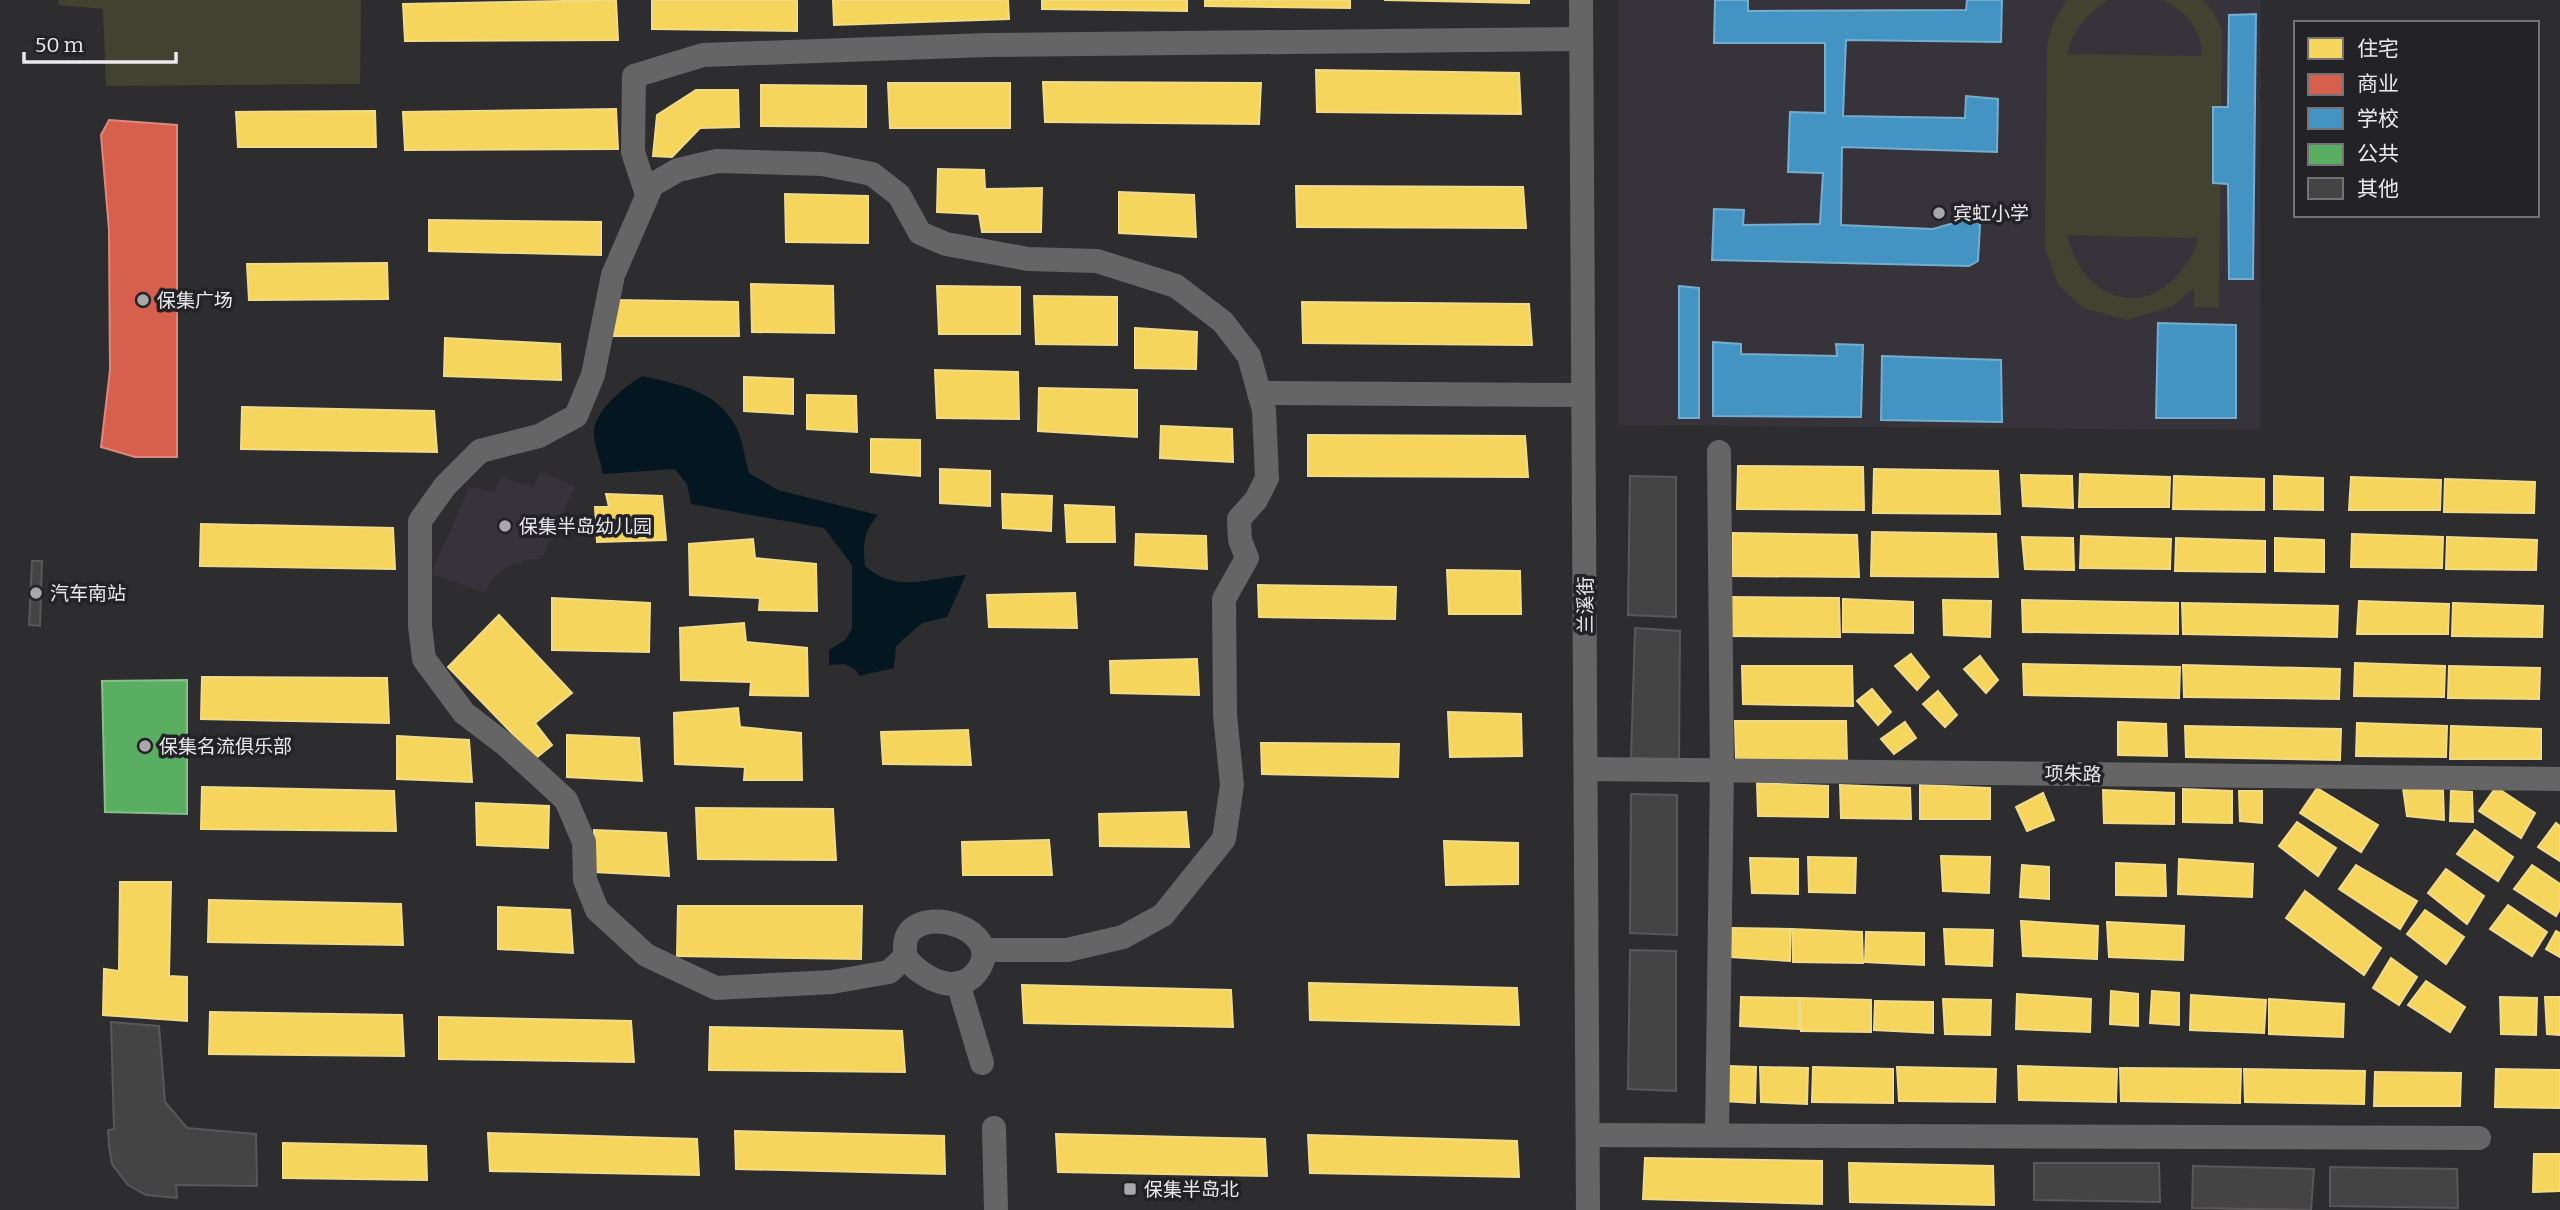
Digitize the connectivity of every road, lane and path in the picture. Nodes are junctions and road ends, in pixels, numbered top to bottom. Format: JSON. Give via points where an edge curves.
{"nodes":[{"id":1,"x":1581,"y":0,"type":"edge"},
{"id":2,"x":1581,"y":39,"type":"junction"},
{"id":3,"x":647,"y":195,"type":"junction"},
{"id":4,"x":1259,"y":393,"type":"junction"},
{"id":5,"x":1582,"y":395,"type":"junction"},
{"id":6,"x":1719,"y":452,"type":"dead end"},
{"id":7,"x":1586,"y":769,"type":"junction"},
{"id":8,"x":1722,"y":770,"type":"junction"},
{"id":9,"x":2560,"y":779,"type":"edge"},
{"id":10,"x":985,"y":950,"type":"junction"},
{"id":11,"x":905,"y":957,"type":"junction"},
{"id":12,"x":958,"y":984,"type":"junction"},
{"id":13,"x":982,"y":1063,"type":"dead end"},
{"id":14,"x":994,"y":1128,"type":"dead end"},
{"id":15,"x":1588,"y":1135,"type":"junction"},
{"id":16,"x":1717,"y":1135,"type":"junction"},
{"id":17,"x":2479,"y":1138,"type":"dead end"},
{"id":18,"x":996,"y":1210,"type":"edge"},
{"id":19,"x":1588,"y":1210,"type":"edge"}],
"edges":[{"from":1,"to":2,"type":"street","name":"兰溪街"},
{"from":2,"to":3,"type":"street","via":[[987,45],[703,55],[634,76],[634,152]]},
{"from":2,"to":5,"type":"street","name":"兰溪街"},
{"from":3,"to":4,"type":"street","via":[[652,185],[678,170],[717,161],[822,163],[872,174],[899,195],[920,233],[946,244],[1028,259],[1097,261],[1176,286],[1223,322],[1249,356]]},
{"from":3,"to":11,"type":"street","via":[[613,275],[593,375],[576,416],[539,436],[480,451],[445,486],[421,521],[419,614],[424,659],[464,713],[566,800],[584,842],[585,880],[597,910],[646,955],[716,988],[832,982],[889,972]]},
{"from":4,"to":5,"type":"street"},
{"from":4,"to":10,"type":"street","via":[[1267,478],[1239,519],[1247,558],[1224,598],[1225,715],[1232,785],[1224,839],[1163,915],[1123,937],[1067,950]]},
{"from":5,"to":7,"type":"street","name":"兰溪街"},
{"from":6,"to":8,"type":"street"},
{"from":7,"to":8,"type":"street","name":"项朱路"},
{"from":7,"to":15,"type":"street","name":"兰溪街"},
{"from":8,"to":9,"type":"street","name":"项朱路"},
{"from":8,"to":16,"type":"street"},
{"from":10,"to":11,"type":"street","via":[[976,936],[957,925],[928,922],[915,926],[906,938]]},
{"from":10,"to":12,"type":"street","via":[[975,976]]},
{"from":11,"to":12,"type":"street","via":[[932,979]]},
{"from":12,"to":13,"type":"street"},
{"from":14,"to":18,"type":"street"},
{"from":15,"to":16,"type":"street"},
{"from":15,"to":19,"type":"street","name":"兰溪街"},
{"from":16,"to":17,"type":"street"}]}
